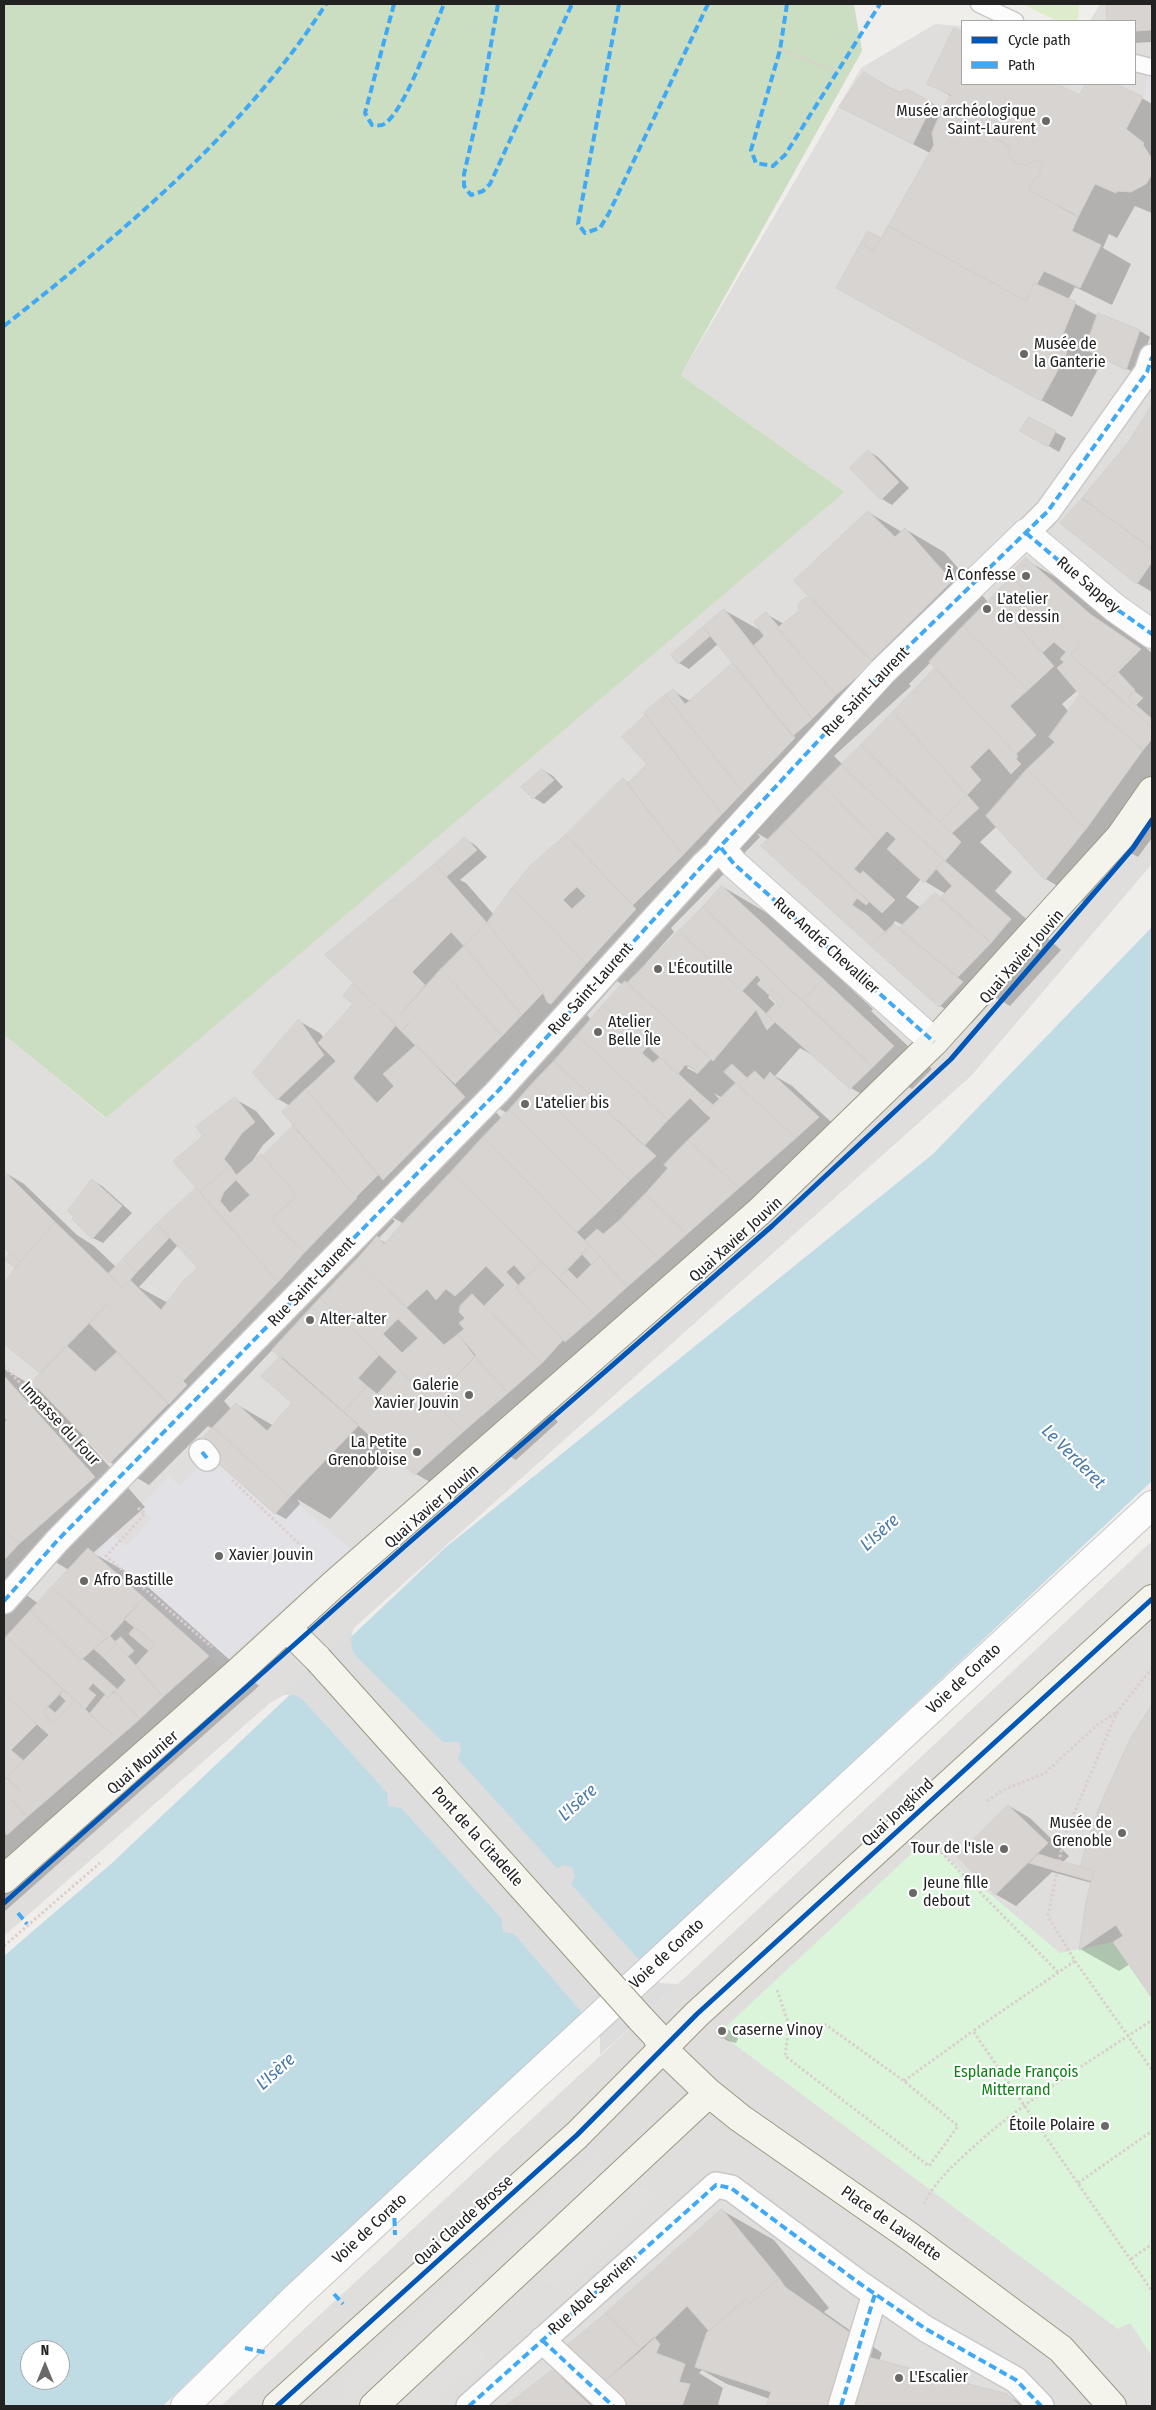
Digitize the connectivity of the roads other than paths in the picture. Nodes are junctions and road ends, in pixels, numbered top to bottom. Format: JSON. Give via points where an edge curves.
{"nodes":[{"id":1,"x":979,"y":4,"type":"edge"},
{"id":2,"x":1013,"y":20,"type":"edge"},
{"id":3,"x":1152,"y":357,"type":"edge"},
{"id":4,"x":1026,"y":533,"type":"junction"},
{"id":5,"x":1152,"y":634,"type":"edge"},
{"id":6,"x":1152,"y":791,"type":"edge"},
{"id":7,"x":722,"y":848,"type":"junction"},
{"id":8,"x":934,"y":1042,"type":"junction"},
{"id":9,"x":1152,"y":1505,"type":"edge"},
{"id":10,"x":1152,"y":1599,"type":"edge"},
{"id":11,"x":4,"y":1601,"type":"edge"},
{"id":12,"x":287,"y":1628,"type":"junction"},
{"id":13,"x":4,"y":1878,"type":"edge"},
{"id":14,"x":663,"y":2049,"type":"junction"},
{"id":15,"x":710,"y":2093,"type":"junction"},
{"id":16,"x":875,"y":2294,"type":"junction"},
{"id":17,"x":542,"y":2340,"type":"junction"},
{"id":18,"x":185,"y":2406,"type":"edge"},
{"id":19,"x":277,"y":2406,"type":"edge"},
{"id":20,"x":374,"y":2406,"type":"edge"},
{"id":21,"x":469,"y":2406,"type":"edge"},
{"id":22,"x":613,"y":2406,"type":"edge"},
{"id":23,"x":842,"y":2406,"type":"edge"},
{"id":24,"x":1041,"y":2406,"type":"edge"},
{"id":25,"x":1112,"y":2406,"type":"edge"}],
"edges":[{"from":1,"to":2,"type":"lane"},
{"from":3,"to":4,"type":"street","name":"Rue Saint-Laurent","via":[[1147,372],[1048,511]]},
{"from":4,"to":5,"type":"street","name":"Rue Sappey","via":[[1114,608]]},
{"from":4,"to":7,"type":"street","name":"Rue Saint-Laurent","via":[[882,672]]},
{"from":6,"to":8,"type":"main road","name":"Quai Xavier Jouvin","via":[[1120,837]]},
{"from":7,"to":8,"type":"street","name":"Rue André Chevallier","via":[[734,864]]},
{"from":7,"to":11,"type":"street","name":"Rue Saint-Laurent","via":[[497,1092],[57,1541]]},
{"from":8,"to":12,"type":"main road","name":"Quai Xavier Jouvin","via":[[760,1211]]},
{"from":9,"to":18,"type":"street","name":"Voie de Corato","via":[[304,2290]]},
{"from":10,"to":14,"type":"main road","name":"Quai Jongkind"},
{"from":12,"to":13,"type":"main road","name":"Quai Mounier"},
{"from":12,"to":14,"type":"main road","name":"Pont de la Citadelle","bridge":true,"via":[[656,2035]]},
{"from":14,"to":15,"type":"main road","name":"Place de Lavalette"},
{"from":14,"to":19,"type":"main road","name":"Quai Claude Brosse","via":[[578,2135]]},
{"from":15,"to":20,"type":"main road"},
{"from":15,"to":25,"type":"main road","name":"Place de Lavalette","via":[[740,2118],[909,2236],[1061,2349]]},
{"from":16,"to":17,"type":"street","name":"Rue Abel Servien","via":[[731,2188],[716,2186]]},
{"from":16,"to":23,"type":"street"},
{"from":16,"to":24,"type":"street","via":[[926,2329],[1016,2380]]},
{"from":17,"to":21,"type":"street","name":"Rue Abel Servien"},
{"from":17,"to":22,"type":"street"}]}
